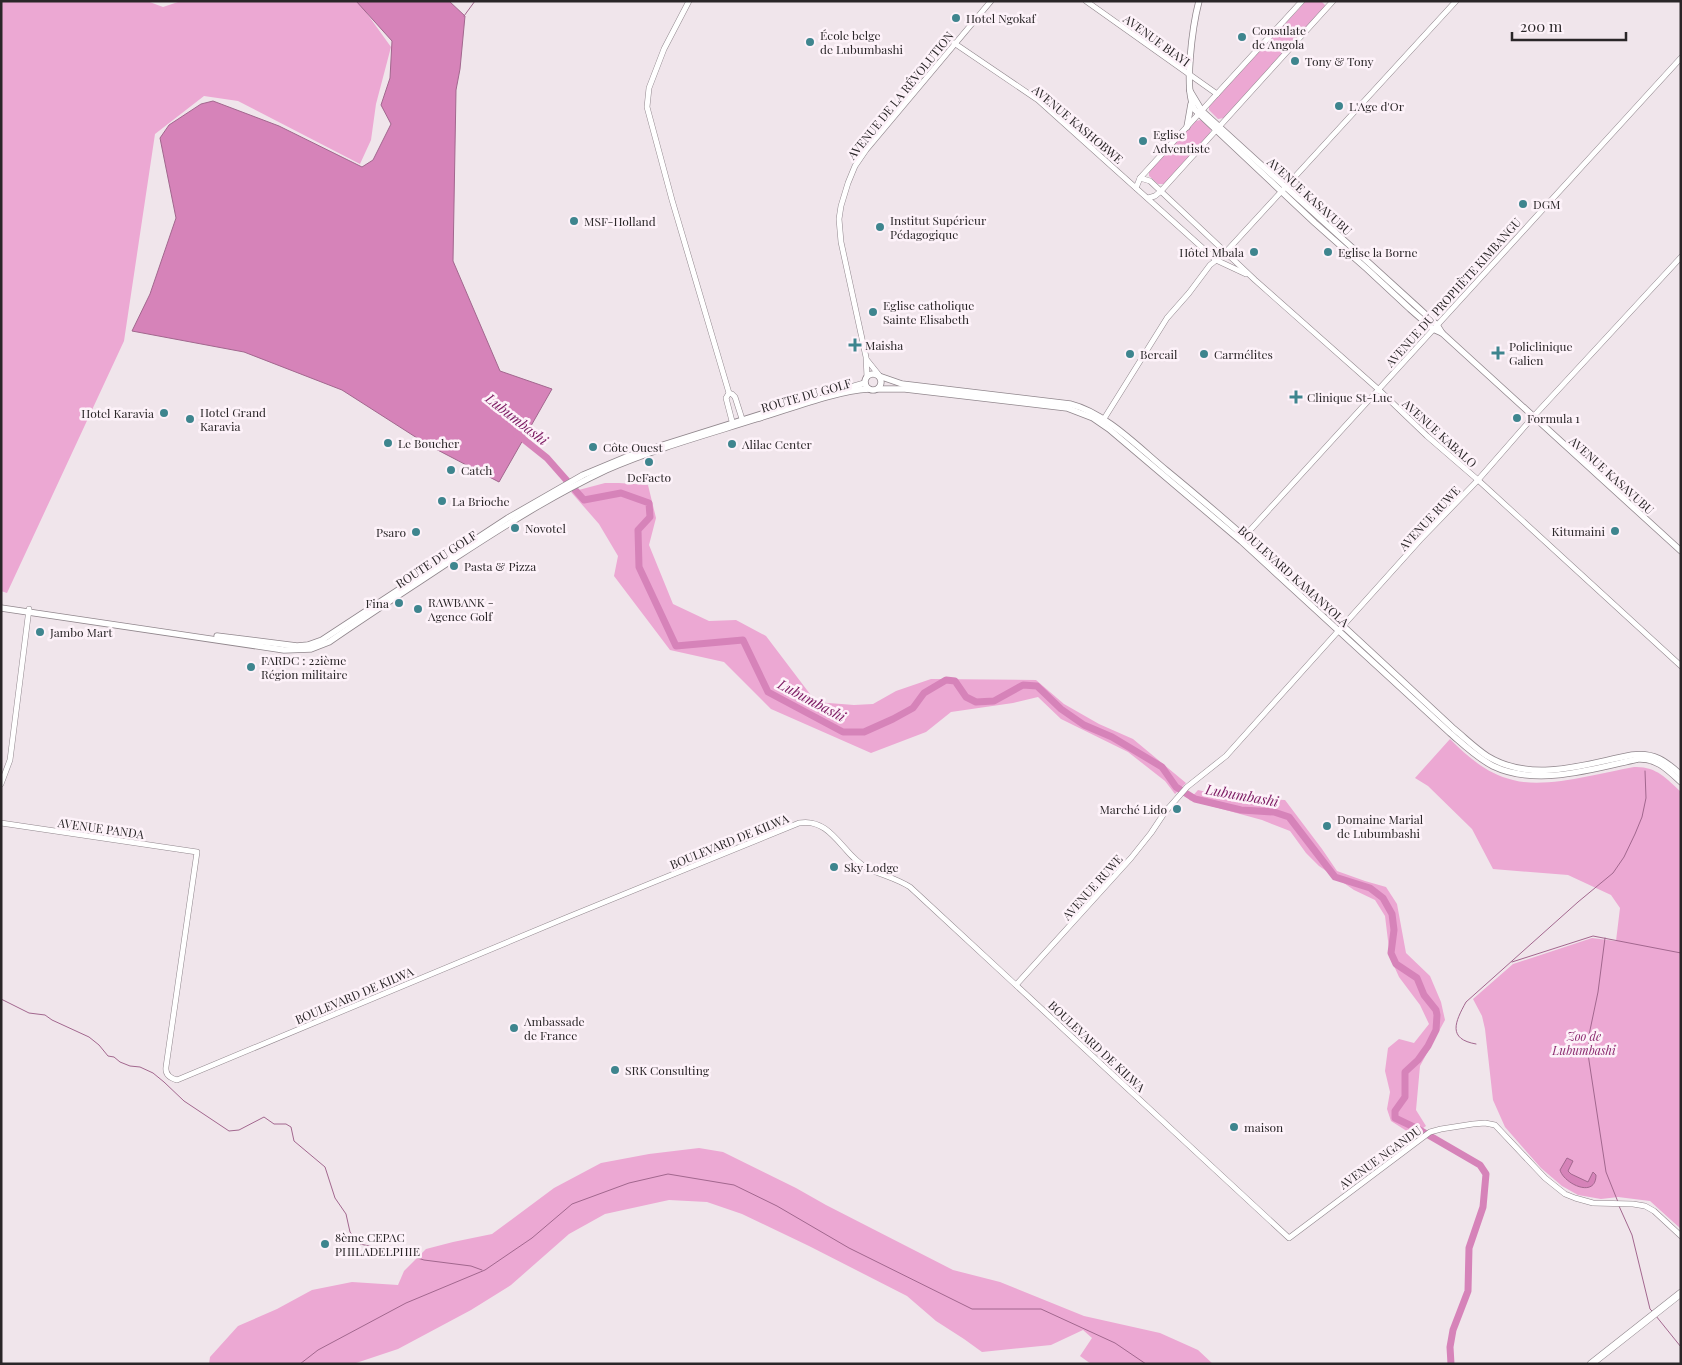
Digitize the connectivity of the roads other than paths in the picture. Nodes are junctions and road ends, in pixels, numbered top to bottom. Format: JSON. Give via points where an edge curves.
{"nodes":[{"id":1,"x":689,"y":1,"type":"edge"},
{"id":2,"x":991,"y":1,"type":"edge"},
{"id":3,"x":1086,"y":1,"type":"edge"},
{"id":4,"x":1199,"y":1,"type":"edge"},
{"id":5,"x":1302,"y":1,"type":"edge"},
{"id":6,"x":1333,"y":1,"type":"edge"},
{"id":7,"x":1456,"y":1,"type":"edge"},
{"id":8,"x":954,"y":43,"type":"junction"},
{"id":9,"x":1681,"y":58,"type":"edge"},
{"id":10,"x":1189,"y":75,"type":"junction"},
{"id":11,"x":1190,"y":91,"type":"junction"},
{"id":12,"x":1217,"y":94,"type":"junction"},
{"id":13,"x":1191,"y":104,"type":"junction"},
{"id":14,"x":1200,"y":113,"type":"junction"},
{"id":15,"x":1187,"y":126,"type":"junction"},
{"id":16,"x":1218,"y":128,"type":"junction"},
{"id":17,"x":1126,"y":178,"type":"junction"},
{"id":18,"x":1140,"y":178,"type":"junction"},
{"id":19,"x":1136,"y":188,"type":"junction"},
{"id":20,"x":1284,"y":190,"type":"junction"},
{"id":21,"x":1161,"y":191,"type":"junction"},
{"id":22,"x":1148,"y":198,"type":"junction"},
{"id":23,"x":1226,"y":252,"type":"junction"},
{"id":24,"x":1681,"y":257,"type":"edge"},
{"id":25,"x":1216,"y":260,"type":"junction"},
{"id":26,"x":1251,"y":277,"type":"junction"},
{"id":27,"x":1435,"y":327,"type":"junction"},
{"id":28,"x":866,"y":357,"type":"junction"},
{"id":29,"x":879,"y":376,"type":"junction"},
{"id":30,"x":866,"y":380,"type":"junction"},
{"id":31,"x":869,"y":389,"type":"junction"},
{"id":32,"x":878,"y":389,"type":"junction"},
{"id":33,"x":1378,"y":389,"type":"junction"},
{"id":34,"x":957,"y":392,"type":"junction"},
{"id":35,"x":729,"y":393,"type":"junction"},
{"id":36,"x":1534,"y":417,"type":"junction"},
{"id":37,"x":742,"y":421,"type":"junction"},
{"id":38,"x":1102,"y":421,"type":"junction"},
{"id":39,"x":733,"y":424,"type":"junction"},
{"id":40,"x":1478,"y":480,"type":"junction"},
{"id":41,"x":1243,"y":539,"type":"junction"},
{"id":42,"x":1681,"y":551,"type":"edge"},
{"id":43,"x":1,"y":604,"type":"edge"},
{"id":44,"x":1,"y":608,"type":"edge"},
{"id":45,"x":29,"y":611,"type":"junction"},
{"id":46,"x":1341,"y":628,"type":"junction"},
{"id":47,"x":1681,"y":666,"type":"edge"},
{"id":48,"x":1681,"y":775,"type":"edge"},
{"id":49,"x":1681,"y":782,"type":"edge"},
{"id":50,"x":1,"y":784,"type":"edge"},
{"id":51,"x":1,"y":823,"type":"edge"},
{"id":52,"x":1016,"y":985,"type":"junction"},
{"id":53,"x":177,"y":1080,"type":"joint"},
{"id":54,"x":1678,"y":1231,"type":"edge"},
{"id":55,"x":1681,"y":1236,"type":"edge"},
{"id":56,"x":1289,"y":1238,"type":"joint"},
{"id":57,"x":1681,"y":1292,"type":"edge"},
{"id":58,"x":1591,"y":1364,"type":"edge"}],
"edges":[{"from":1,"to":35,"type":"street","via":[[654,75],[648,98],[649,117]]},
{"from":2,"to":8,"type":"street","name":"AVENUE DE LA RÉVOLUTION"},
{"from":3,"to":10,"type":"street","name":"AVENUE BIAYI"},
{"from":4,"to":10,"type":"main road"},
{"from":5,"to":12,"type":"street"},
{"from":6,"to":16,"type":"street"},
{"from":7,"to":20,"type":"street"},
{"from":8,"to":17,"type":"street","name":"AVENUE KASHOBWE","via":[[1038,100]]},
{"from":8,"to":28,"type":"street","name":"AVENUE DE LA RÉVOLUTION","via":[[866,150],[855,166],[842,200],[839,219],[841,242]]},
{"from":9,"to":27,"type":"street","name":"AVENUE DU PROPHÈTE KIMBANGU"},
{"from":10,"to":11,"type":"main road"},
{"from":10,"to":12,"type":"street","name":"AVENUE BIAYI"},
{"from":11,"to":13,"type":"main road"},
{"from":11,"to":14,"type":"main road","name":"AVENUE KASAVUBU"},
{"from":12,"to":14,"type":"street"},
{"from":13,"to":14,"type":"main road"},
{"from":13,"to":15,"type":"main road"},
{"from":14,"to":15,"type":"street"},
{"from":14,"to":16,"type":"main road","name":"AVENUE KASAVUBU"},
{"from":15,"to":18,"type":"street"},
{"from":16,"to":20,"type":"main road","name":"AVENUE KASAVUBU"},
{"from":16,"to":21,"type":"street"},
{"from":17,"to":18,"type":"street"},
{"from":17,"to":19,"type":"street","name":"AVENUE KASHOBWE"},
{"from":18,"to":19,"type":"street"},
{"from":18,"to":21,"type":"street","name":"AVENUE KABALO","via":[[1150,181]]},
{"from":19,"to":22,"type":"street"},
{"from":20,"to":23,"type":"street"},
{"from":20,"to":27,"type":"main road","name":"AVENUE KASAVUBU","via":[[1315,224]]},
{"from":21,"to":22,"type":"street"},
{"from":21,"to":23,"type":"street","name":"AVENUE KABALO"},
{"from":22,"to":25,"type":"street"},
{"from":23,"to":25,"type":"street"},
{"from":23,"to":26,"type":"street","name":"AVENUE KABALO"},
{"from":24,"to":36,"type":"street","name":"AVENUE RUWE"},
{"from":25,"to":26,"type":"street"},
{"from":25,"to":38,"type":"street","via":[[1161,326]]},
{"from":26,"to":33,"type":"street","name":"AVENUE KABALO"},
{"from":27,"to":33,"type":"street","name":"AVENUE DU PROPHÈTE KIMBANGU"},
{"from":27,"to":36,"type":"main road","name":"AVENUE KASAVUBU"},
{"from":28,"to":29,"type":"street"},
{"from":28,"to":30,"type":"street"},
{"from":29,"to":30,"type":"main road","via":[[872,374]]},
{"from":29,"to":32,"type":"main road","via":[[882,382]]},
{"from":29,"to":34,"type":"main road","name":"BOULEVARD KAMANYOLA"},
{"from":30,"to":31,"type":"main road"},
{"from":30,"to":37,"type":"main road"},
{"from":31,"to":32,"type":"main road"},
{"from":31,"to":37,"type":"main road","name":"ROUTE DU GOLF"},
{"from":32,"to":34,"type":"main road","name":"BOULEVARD KAMANYOLA"},
{"from":33,"to":40,"type":"street","name":"AVENUE KABALO"},
{"from":33,"to":41,"type":"street","name":"AVENUE DU PROPHÈTE KIMBANGU"},
{"from":34,"to":38,"type":"main road","name":"BOULEVARD KAMANYOLA","via":[[1067,408]]},
{"from":35,"to":37,"type":"street","via":[[734,396]]},
{"from":35,"to":39,"type":"street","via":[[726,398]]},
{"from":36,"to":40,"type":"street","name":"AVENUE RUWE"},
{"from":36,"to":42,"type":"main road","name":"AVENUE KASAVUBU"},
{"from":37,"to":39,"type":"main road","name":"ROUTE DU GOLF"},
{"from":38,"to":41,"type":"main road","name":"BOULEVARD KAMANYOLA"},
{"from":39,"to":45,"type":"main road","name":"ROUTE DU GOLF","via":[[632,459],[568,486],[421,578],[319,647],[284,650]]},
{"from":40,"to":46,"type":"street","name":"AVENUE RUWE"},
{"from":40,"to":47,"type":"street","name":"AVENUE KABALO"},
{"from":41,"to":46,"type":"main road","name":"BOULEVARD KAMANYOLA"},
{"from":43,"to":45,"type":"main road"},
{"from":44,"to":45,"type":"main road","name":"ROUTE DU GOLF"},
{"from":45,"to":50,"type":"street","via":[[10,760]]},
{"from":46,"to":48,"type":"main road","name":"BOULEVARD KAMANYOLA","via":[[1478,750],[1501,763],[1523,770],[1545,771],[1647,754],[1664,760]]},
{"from":46,"to":49,"type":"main road","name":"BOULEVARD KAMANYOLA","via":[[1450,733],[1478,757],[1498,768],[1514,774],[1547,776],[1646,759],[1660,764]]},
{"from":46,"to":52,"type":"street","name":"AVENUE RUWE","via":[[1226,756],[1187,787],[1131,858]]},
{"from":51,"to":53,"type":"street","name":"AVENUE PANDA","via":[[197,852],[166,1066],[169,1077]]},
{"from":52,"to":53,"type":"street","name":"BOULEVARD DE KILWA","via":[[910,887],[862,865],[824,827],[804,822],[585,909]]},
{"from":52,"to":56,"type":"street","name":"BOULEVARD DE KILWA"},
{"from":54,"to":55,"type":"street"},
{"from":54,"to":56,"type":"street","name":"AVENUE NGANDU","via":[[1650,1208],[1584,1201],[1555,1188],[1496,1125],[1485,1123],[1430,1132]]},
{"from":57,"to":58,"type":"highway"}]}
